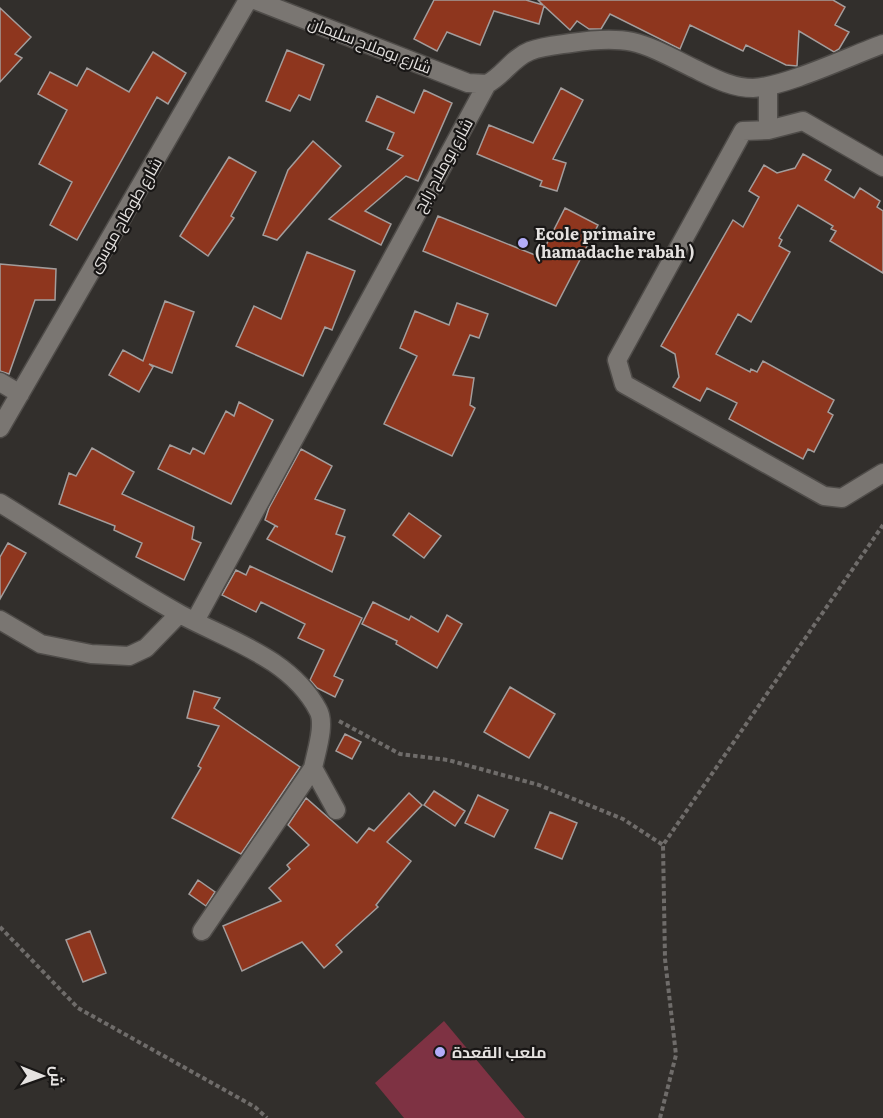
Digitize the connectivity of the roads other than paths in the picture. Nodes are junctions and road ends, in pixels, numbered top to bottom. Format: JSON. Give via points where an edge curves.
{"nodes":[{"id":1,"x":249,"y":0,"type":"edge"},
{"id":2,"x":255,"y":0,"type":"edge"},
{"id":3,"x":291,"y":6,"type":"edge"},
{"id":4,"x":883,"y":44,"type":"edge"},
{"id":5,"x":487,"y":84,"type":"junction"},
{"id":6,"x":768,"y":86,"type":"junction"},
{"id":7,"x":768,"y":130,"type":"junction"},
{"id":8,"x":883,"y":167,"type":"edge"},
{"id":9,"x":0,"y":382,"type":"edge"},
{"id":10,"x":20,"y":394,"type":"junction"},
{"id":11,"x":0,"y":428,"type":"edge"},
{"id":12,"x":883,"y":473,"type":"edge"},
{"id":13,"x":0,"y":503,"type":"edge"},
{"id":14,"x":187,"y":617,"type":"junction"},
{"id":15,"x":0,"y":620,"type":"edge"},
{"id":16,"x":313,"y":768,"type":"junction"},
{"id":17,"x":336,"y":810,"type":"dead end"},
{"id":18,"x":202,"y":931,"type":"dead end"}],
"edges":[{"from":1,"to":10,"type":"street","name":"شارع طوطاح موسى"},
{"from":2,"to":3,"type":"street","name":"شارع بوملاح سليمان"},
{"from":3,"to":5,"type":"street","name":"شارع بوملاح سليمان","via":[[468,83]]},
{"from":4,"to":6,"type":"street","name":"شارع بوملاح رابح"},
{"from":5,"to":6,"type":"street","name":"شارع بوملاح رابح","via":[[529,52],[605,38],[636,41],[735,86]]},
{"from":5,"to":14,"type":"street","name":"شارع بوملاح رابح"},
{"from":6,"to":7,"type":"street"},
{"from":7,"to":8,"type":"street","via":[[803,121]]},
{"from":7,"to":12,"type":"street","via":[[743,131],[617,360],[624,384],[824,496],[842,498]]},
{"from":9,"to":10,"type":"street"},
{"from":10,"to":11,"type":"street","name":"شارع طوطاح موسى"},
{"from":13,"to":14,"type":"street"},
{"from":14,"to":15,"type":"street","name":"شارع بوملاح رابح","via":[[129,656],[41,645]]},
{"from":14,"to":16,"type":"street","via":[[244,643],[300,683],[320,712]]},
{"from":16,"to":17,"type":"street"},
{"from":16,"to":18,"type":"street"}]}
